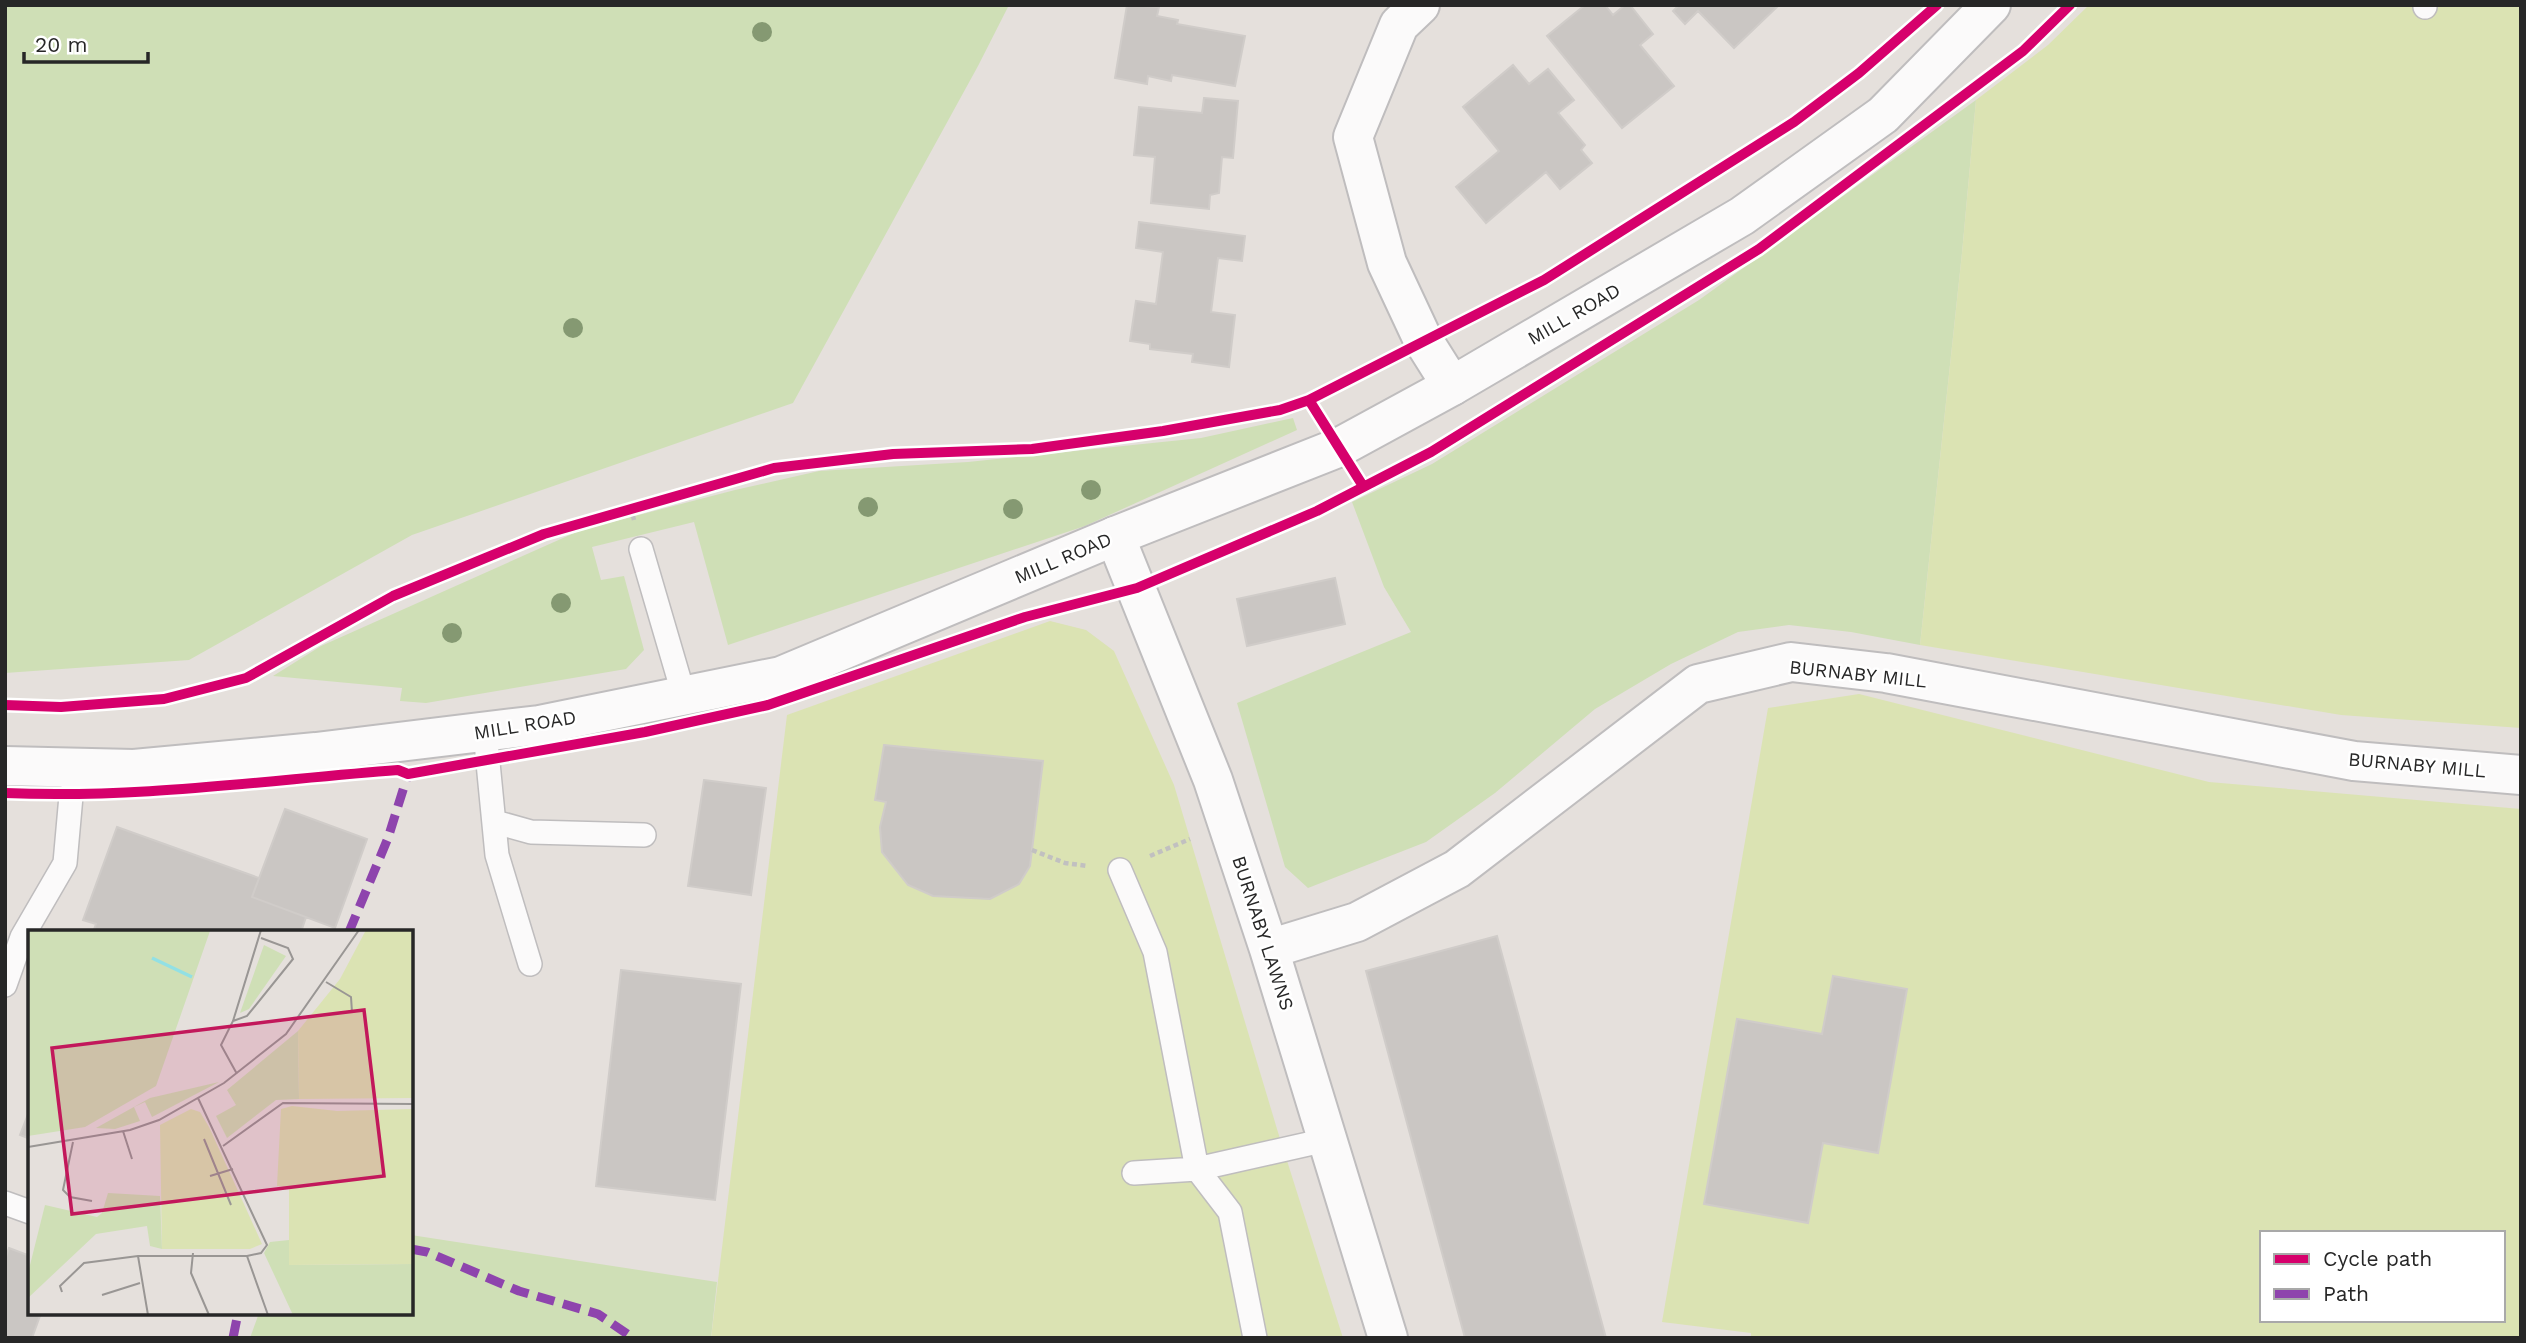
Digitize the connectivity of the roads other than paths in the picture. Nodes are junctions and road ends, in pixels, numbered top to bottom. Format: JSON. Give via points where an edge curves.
{"nodes":[{"id":1,"x":1420,"y":5,"type":"edge"},
{"id":2,"x":1992,"y":5,"type":"edge"},
{"id":3,"x":1452,"y":386,"type":"junction"},
{"id":4,"x":1115,"y":536,"type":"junction"},
{"id":5,"x":641,"y":549,"type":"dead end"},
{"id":6,"x":684,"y":696,"type":"junction"},
{"id":7,"x":485,"y":732,"type":"junction"},
{"id":8,"x":5,"y":766,"type":"edge"},
{"id":9,"x":78,"y":768,"type":"junction"},
{"id":10,"x":2521,"y":775,"type":"edge"},
{"id":11,"x":495,"y":822,"type":"junction"},
{"id":12,"x":644,"y":835,"type":"dead end"},
{"id":13,"x":1120,"y":870,"type":"dead end"},
{"id":14,"x":1269,"y":949,"type":"junction"},
{"id":15,"x":530,"y":964,"type":"dead end"},
{"id":16,"x":5,"y":985,"type":"edge"},
{"id":17,"x":1326,"y":1139,"type":"junction"},
{"id":18,"x":1197,"y":1169,"type":"junction"},
{"id":19,"x":1134,"y":1173,"type":"dead end"},
{"id":20,"x":5,"y":1203,"type":"edge"},
{"id":21,"x":28,"y":1211,"type":"edge"},
{"id":22,"x":1255,"y":1338,"type":"edge"},
{"id":23,"x":1388,"y":1338,"type":"edge"}],
"edges":[{"from":1,"to":3,"type":"street","via":[[1399,25],[1353,137],[1387,262],[1423,340]]},
{"from":2,"to":3,"type":"street","name":"MILL ROAD","via":[[1883,115],[1742,216]]},
{"from":3,"to":4,"type":"street","name":"MILL ROAD","via":[[1340,447]]},
{"from":4,"to":6,"type":"street","name":"MILL ROAD","via":[[781,676]]},
{"from":4,"to":14,"type":"street","name":"BURNABY LAWNS","via":[[1213,780]]},
{"from":5,"to":6,"type":"lane"},
{"from":6,"to":7,"type":"street","name":"MILL ROAD"},
{"from":7,"to":9,"type":"street","name":"MILL ROAD","via":[[134,769]]},
{"from":7,"to":11,"type":"lane"},
{"from":8,"to":9,"type":"street","name":"MILL ROAD"},
{"from":9,"to":16,"type":"lane","via":[[65,863],[22,937]]},
{"from":10,"to":14,"type":"street","name":"BURNABY MILL","via":[[2354,761],[1886,673],[1791,662],[1698,684],[1457,869],[1357,922]]},
{"from":11,"to":12,"type":"lane","via":[[531,832]]},
{"from":11,"to":15,"type":"lane","via":[[497,855]]},
{"from":13,"to":18,"type":"lane","via":[[1156,952]]},
{"from":14,"to":17,"type":"street","name":"BURNABY LAWNS"},
{"from":17,"to":18,"type":"lane"},
{"from":17,"to":23,"type":"street","name":"BURNABY LAWNS"},
{"from":18,"to":19,"type":"lane"},
{"from":18,"to":22,"type":"lane","via":[[1230,1212]]},
{"from":20,"to":21,"type":"lane"}]}
